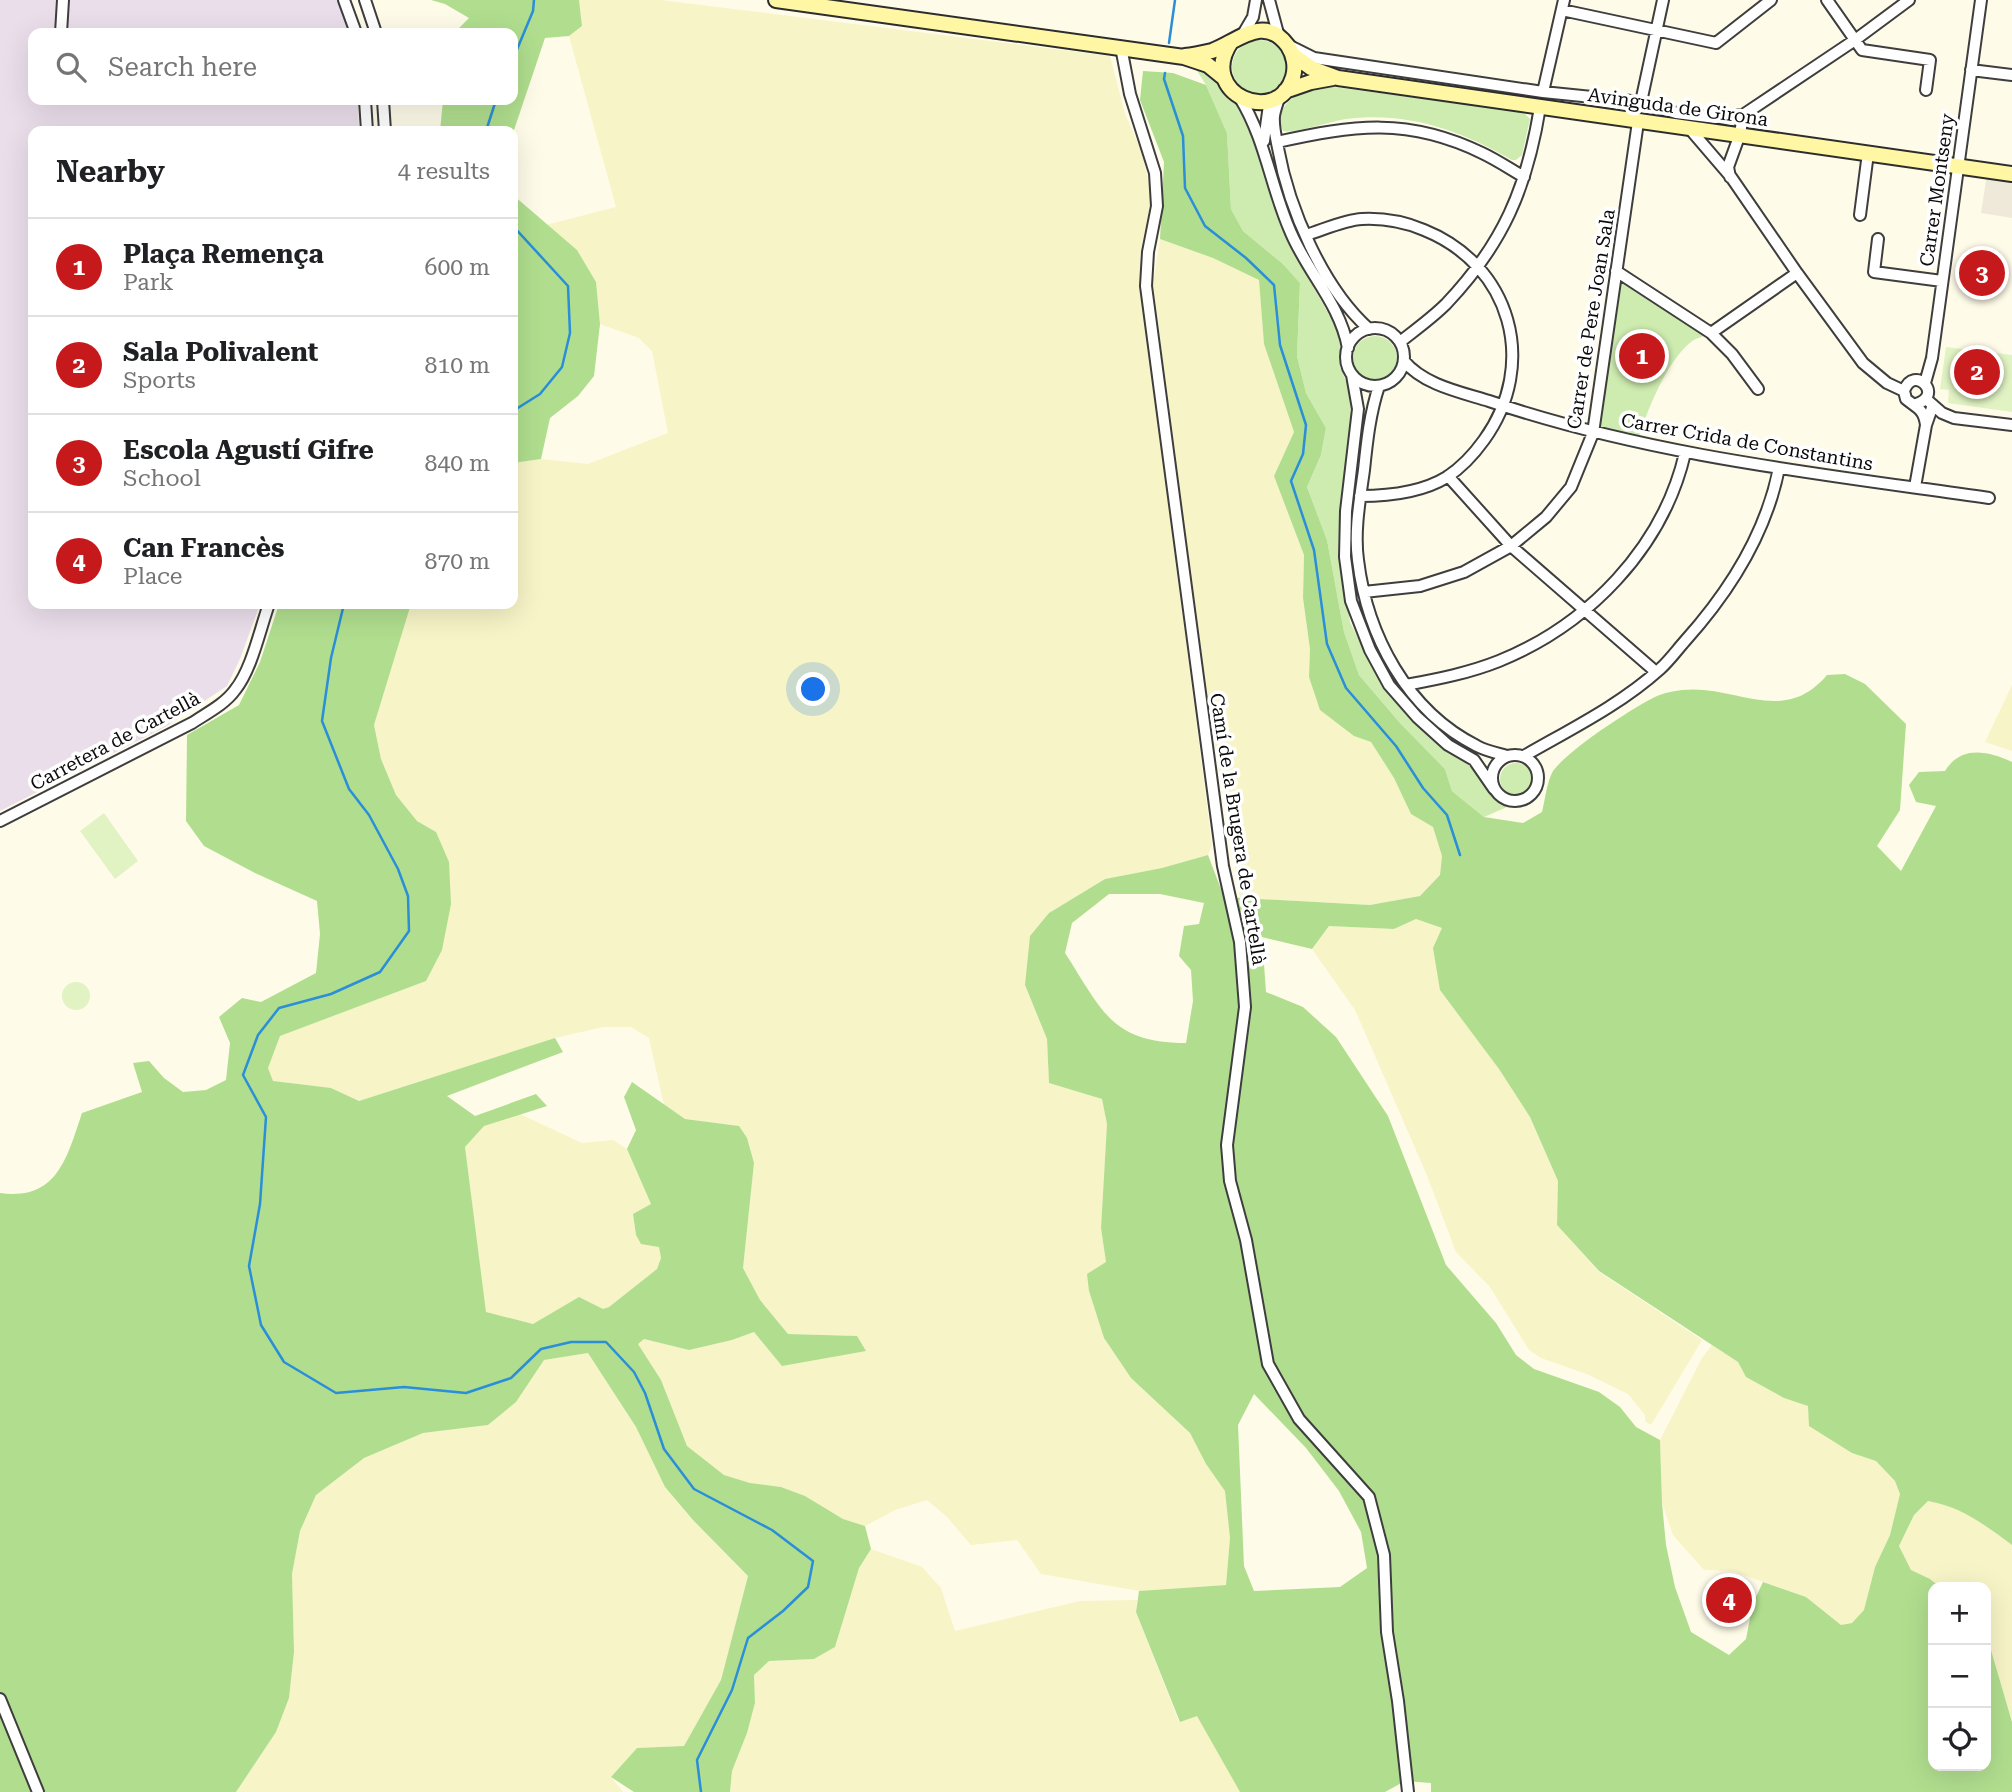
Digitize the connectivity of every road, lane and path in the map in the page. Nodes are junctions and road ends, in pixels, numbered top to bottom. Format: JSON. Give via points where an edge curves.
{"nodes":[{"id":1,"x":63,"y":0,"type":"edge"},
{"id":2,"x":344,"y":0,"type":"edge"},
{"id":3,"x":365,"y":0,"type":"edge"},
{"id":4,"x":776,"y":0,"type":"edge"},
{"id":5,"x":1256,"y":0,"type":"edge"},
{"id":6,"x":1269,"y":0,"type":"edge"},
{"id":7,"x":1662,"y":0,"type":"edge"},
{"id":8,"x":1771,"y":0,"type":"edge"},
{"id":9,"x":1827,"y":0,"type":"edge"},
{"id":10,"x":1909,"y":0,"type":"edge"},
{"id":11,"x":1981,"y":0,"type":"edge"},
{"id":12,"x":1563,"y":5,"type":"edge"},
{"id":13,"x":61,"y":28,"type":"edge"},
{"id":14,"x":354,"y":28,"type":"edge"},
{"id":15,"x":374,"y":28,"type":"edge"},
{"id":16,"x":1656,"y":32,"type":"junction"},
{"id":17,"x":1237,"y":38,"type":"junction"},
{"id":18,"x":1855,"y":40,"type":"junction"},
{"id":19,"x":1286,"y":46,"type":"junction"},
{"id":20,"x":1121,"y":47,"type":"junction"},
{"id":21,"x":1184,"y":57,"type":"junction"},
{"id":22,"x":1971,"y":70,"type":"junction"},
{"id":23,"x":2012,"y":75,"type":"edge"},
{"id":24,"x":1224,"y":78,"type":"junction"},
{"id":25,"x":1338,"y":78,"type":"junction"},
{"id":26,"x":1926,"y":90,"type":"dead end"},
{"id":27,"x":1543,"y":92,"type":"junction"},
{"id":28,"x":1279,"y":95,"type":"junction"},
{"id":29,"x":1240,"y":98,"type":"junction"},
{"id":30,"x":1641,"y":102,"type":"junction"},
{"id":31,"x":365,"y":105,"type":"edge"},
{"id":32,"x":383,"y":105,"type":"edge"},
{"id":33,"x":1540,"y":107,"type":"junction"},
{"id":34,"x":1743,"y":115,"type":"junction"},
{"id":35,"x":1638,"y":122,"type":"junction"},
{"id":36,"x":367,"y":126,"type":"edge"},
{"id":37,"x":385,"y":126,"type":"edge"},
{"id":38,"x":1689,"y":128,"type":"junction"},
{"id":39,"x":1740,"y":134,"type":"junction"},
{"id":40,"x":1277,"y":142,"type":"junction"},
{"id":41,"x":1264,"y":147,"type":"junction"},
{"id":42,"x":1868,"y":153,"type":"junction"},
{"id":43,"x":1959,"y":167,"type":"junction"},
{"id":44,"x":2012,"y":174,"type":"edge"},
{"id":45,"x":1524,"y":177,"type":"junction"},
{"id":46,"x":1731,"y":177,"type":"junction"},
{"id":47,"x":1860,"y":215,"type":"dead end"},
{"id":48,"x":1306,"y":235,"type":"junction"},
{"id":49,"x":1878,"y":239,"type":"dead end"},
{"id":50,"x":1478,"y":265,"type":"junction"},
{"id":51,"x":1616,"y":271,"type":"junction"},
{"id":52,"x":1797,"y":273,"type":"junction"},
{"id":53,"x":1942,"y":281,"type":"junction"},
{"id":54,"x":1339,"y":315,"type":"junction"},
{"id":55,"x":1367,"y":330,"type":"junction"},
{"id":56,"x":1711,"y":333,"type":"junction"},
{"id":57,"x":1400,"y":342,"type":"junction"},
{"id":58,"x":1348,"y":348,"type":"junction"},
{"id":59,"x":1404,"y":361,"type":"junction"},
{"id":60,"x":1352,"y":376,"type":"junction"},
{"id":61,"x":1422,"y":378,"type":"junction"},
{"id":62,"x":1393,"y":380,"type":"junction"},
{"id":63,"x":1924,"y":383,"type":"junction"},
{"id":64,"x":1376,"y":386,"type":"junction"},
{"id":65,"x":1758,"y":389,"type":"dead end"},
{"id":66,"x":1904,"y":391,"type":"junction"},
{"id":67,"x":1925,"y":403,"type":"junction"},
{"id":68,"x":1504,"y":406,"type":"junction"},
{"id":69,"x":1358,"y":409,"type":"junction"},
{"id":70,"x":1926,"y":425,"type":"junction"},
{"id":71,"x":2012,"y":425,"type":"edge"},
{"id":72,"x":1593,"y":433,"type":"junction"},
{"id":73,"x":1685,"y":453,"type":"junction"},
{"id":74,"x":1779,"y":468,"type":"junction"},
{"id":75,"x":1448,"y":476,"type":"junction"},
{"id":76,"x":1915,"y":487,"type":"junction"},
{"id":77,"x":1360,"y":496,"type":"junction"},
{"id":78,"x":1989,"y":498,"type":"dead end"},
{"id":79,"x":1511,"y":546,"type":"junction"},
{"id":80,"x":1364,"y":592,"type":"junction"},
{"id":81,"x":267,"y":609,"type":"edge"},
{"id":82,"x":1584,"y":610,"type":"junction"},
{"id":83,"x":1656,"y":672,"type":"junction"},
{"id":84,"x":1406,"y":685,"type":"junction"},
{"id":85,"x":1524,"y":756,"type":"junction"},
{"id":86,"x":1505,"y":757,"type":"junction"},
{"id":87,"x":1474,"y":760,"type":"junction"},
{"id":88,"x":1494,"y":789,"type":"junction"},
{"id":89,"x":0,"y":821,"type":"edge"},
{"id":90,"x":0,"y":1699,"type":"edge"},
{"id":91,"x":38,"y":1792,"type":"edge"},
{"id":92,"x":1408,"y":1792,"type":"edge"}],
"edges":[{"from":1,"to":13,"type":"street"},
{"from":2,"to":14,"type":"street"},
{"from":3,"to":15,"type":"street"},
{"from":4,"to":20,"type":"main road"},
{"from":5,"to":17,"type":"street","via":[[1253,17]]},
{"from":6,"to":19,"type":"street"},
{"from":7,"to":16,"type":"street"},
{"from":8,"to":16,"type":"street","via":[[1716,43]]},
{"from":9,"to":18,"type":"street"},
{"from":10,"to":18,"type":"street"},
{"from":11,"to":22,"type":"street","name":"Carrer Montseny"},
{"from":12,"to":16,"type":"street"},
{"from":12,"to":27,"type":"street"},
{"from":16,"to":30,"type":"street"},
{"from":17,"to":19,"type":"main road","via":[[1261,31]]},
{"from":17,"to":21,"type":"main road"},
{"from":17,"to":24,"type":"main road","via":[[1223,59]]},
{"from":18,"to":26,"type":"street","via":[[1862,50],[1930,60]]},
{"from":18,"to":34,"type":"street"},
{"from":19,"to":25,"type":"main road","name":"Avinguda de Girona","via":[[1311,68]]},
{"from":19,"to":27,"type":"street","name":"Avinguda de Girona","via":[[1314,58]]},
{"from":19,"to":28,"type":"main road","via":[[1294,74]]},
{"from":20,"to":21,"type":"main road"},
{"from":20,"to":92,"type":"street","name":"Camí de la Brugera de Cartellà","via":[[1130,94],[1155,173],[1157,206],[1146,286],[1223,866],[1240,942],[1245,1007],[1227,1145],[1230,1181],[1268,1364],[1299,1419],[1369,1497],[1384,1555],[1387,1632]]},
{"from":21,"to":24,"type":"main road","via":[[1208,65]]},
{"from":22,"to":23,"type":"street"},
{"from":22,"to":43,"type":"street","name":"Carrer Montseny"},
{"from":24,"to":29,"type":"main road"},
{"from":25,"to":28,"type":"main road","name":"Avinguda de Girona"},
{"from":25,"to":33,"type":"main road","name":"Avinguda de Girona"},
{"from":27,"to":30,"type":"street","name":"Avinguda de Girona"},
{"from":28,"to":29,"type":"main road","via":[[1250,102]]},
{"from":28,"to":40,"type":"street","via":[[1274,116]]},
{"from":28,"to":41,"type":"street","via":[[1264,127]]},
{"from":29,"to":41,"type":"street"},
{"from":30,"to":34,"type":"street","name":"Avinguda de Girona","via":[[1676,113],[1716,118]]},
{"from":31,"to":36,"type":"street"},
{"from":32,"to":37,"type":"street"},
{"from":33,"to":35,"type":"main road","name":"Avinguda de Girona"},
{"from":33,"to":45,"type":"street"},
{"from":34,"to":39,"type":"street"},
{"from":35,"to":38,"type":"main road","name":"Avinguda de Girona"},
{"from":35,"to":51,"type":"street","name":"Carrer de Pere Joan Sala"},
{"from":38,"to":39,"type":"main road","name":"Avinguda de Girona"},
{"from":38,"to":46,"type":"street"},
{"from":39,"to":42,"type":"main road","name":"Avinguda de Girona"},
{"from":39,"to":46,"type":"street","via":[[1728,167]]},
{"from":40,"to":45,"type":"street","via":[[1357,127],[1410,129],[1475,149]]},
{"from":40,"to":48,"type":"street"},
{"from":41,"to":54,"type":"street","via":[[1291,234]]},
{"from":42,"to":43,"type":"main road","name":"Avinguda de Girona"},
{"from":42,"to":47,"type":"street"},
{"from":43,"to":44,"type":"main road","name":"Avinguda de Girona"},
{"from":43,"to":53,"type":"street","name":"Carrer Montseny"},
{"from":45,"to":50,"type":"street","via":[[1508,220]]},
{"from":46,"to":52,"type":"street"},
{"from":48,"to":50,"type":"street","via":[[1360,219],[1404,222],[1443,237]]},
{"from":48,"to":55,"type":"street","via":[[1326,273]]},
{"from":49,"to":53,"type":"street","via":[[1874,272]]},
{"from":50,"to":57,"type":"street","via":[[1445,304]]},
{"from":50,"to":68,"type":"street","via":[[1497,291],[1510,326],[1513,368]]},
{"from":51,"to":56,"type":"street"},
{"from":51,"to":72,"type":"street","name":"Carrer de Pere Joan Sala"},
{"from":52,"to":56,"type":"street"},
{"from":52,"to":66,"type":"street","via":[[1863,363]]},
{"from":53,"to":63,"type":"street","name":"Carrer Montseny","via":[[1932,358]]},
{"from":54,"to":55,"type":"street"},
{"from":54,"to":58,"type":"street"},
{"from":55,"to":57,"type":"street","via":[[1387,331]]},
{"from":55,"to":58,"type":"street","via":[[1354,337]]},
{"from":56,"to":65,"type":"street"},
{"from":57,"to":59,"type":"street"},
{"from":58,"to":60,"type":"street","via":[[1346,362]]},
{"from":59,"to":61,"type":"street","name":"Carrer Crida de Constantins"},
{"from":59,"to":62,"type":"street"},
{"from":60,"to":64,"type":"street"},
{"from":60,"to":69,"type":"street"},
{"from":61,"to":62,"type":"street","name":"Carrer Crida de Constantins"},
{"from":61,"to":68,"type":"street","name":"Carrer Crida de Constantins"},
{"from":62,"to":64,"type":"street"},
{"from":63,"to":66,"type":"street","via":[[1912,381]]},
{"from":63,"to":67,"type":"street","via":[[1928,392]]},
{"from":64,"to":69,"type":"street"},
{"from":64,"to":77,"type":"street"},
{"from":66,"to":67,"type":"street","via":[[1906,399]]},
{"from":67,"to":70,"type":"street"},
{"from":67,"to":70,"type":"street"},
{"from":67,"to":71,"type":"street","via":[[1954,418]]},
{"from":68,"to":72,"type":"street","name":"Carrer Crida de Constantins"},
{"from":68,"to":75,"type":"street","via":[[1471,457]]},
{"from":69,"to":87,"type":"street","via":[[1346,511],[1351,601],[1389,685],[1438,736]]},
{"from":70,"to":76,"type":"street"},
{"from":72,"to":73,"type":"street","name":"Carrer Crida de Constantins"},
{"from":72,"to":79,"type":"street","name":"Carrer de Pere Joan Sala","via":[[1571,487],[1546,517]]},
{"from":73,"to":74,"type":"street","name":"Carrer Crida de Constantins"},
{"from":73,"to":82,"type":"street","via":[[1680,477],[1654,530],[1619,577]]},
{"from":74,"to":76,"type":"street","name":"Carrer Crida de Constantins"},
{"from":74,"to":83,"type":"street","via":[[1771,502],[1742,563],[1712,610]]},
{"from":75,"to":77,"type":"street","via":[[1416,490]]},
{"from":75,"to":79,"type":"street"},
{"from":76,"to":78,"type":"street","name":"Carrer Crida de Constantins"},
{"from":77,"to":80,"type":"street","via":[[1357,558]]},
{"from":79,"to":80,"type":"street","name":"Carrer de Pere Joan Sala","via":[[1464,572],[1420,586]]},
{"from":79,"to":82,"type":"street"},
{"from":80,"to":84,"type":"street","via":[[1373,626]]},
{"from":81,"to":89,"type":"street","name":"Carretera de Cartellà","via":[[242,680],[219,705]]},
{"from":82,"to":83,"type":"street"},
{"from":82,"to":84,"type":"street","via":[[1543,640],[1498,662]]},
{"from":83,"to":85,"type":"street","via":[[1598,715]]},
{"from":84,"to":86,"type":"street","via":[[1452,730],[1477,747]]},
{"from":85,"to":86,"type":"street"},
{"from":85,"to":88,"type":"street","via":[[1539,778],[1531,796],[1513,802]]},
{"from":86,"to":87,"type":"street"},
{"from":86,"to":88,"type":"street","via":[[1494,767]]},
{"from":87,"to":88,"type":"street"},
{"from":90,"to":91,"type":"street"}]}
